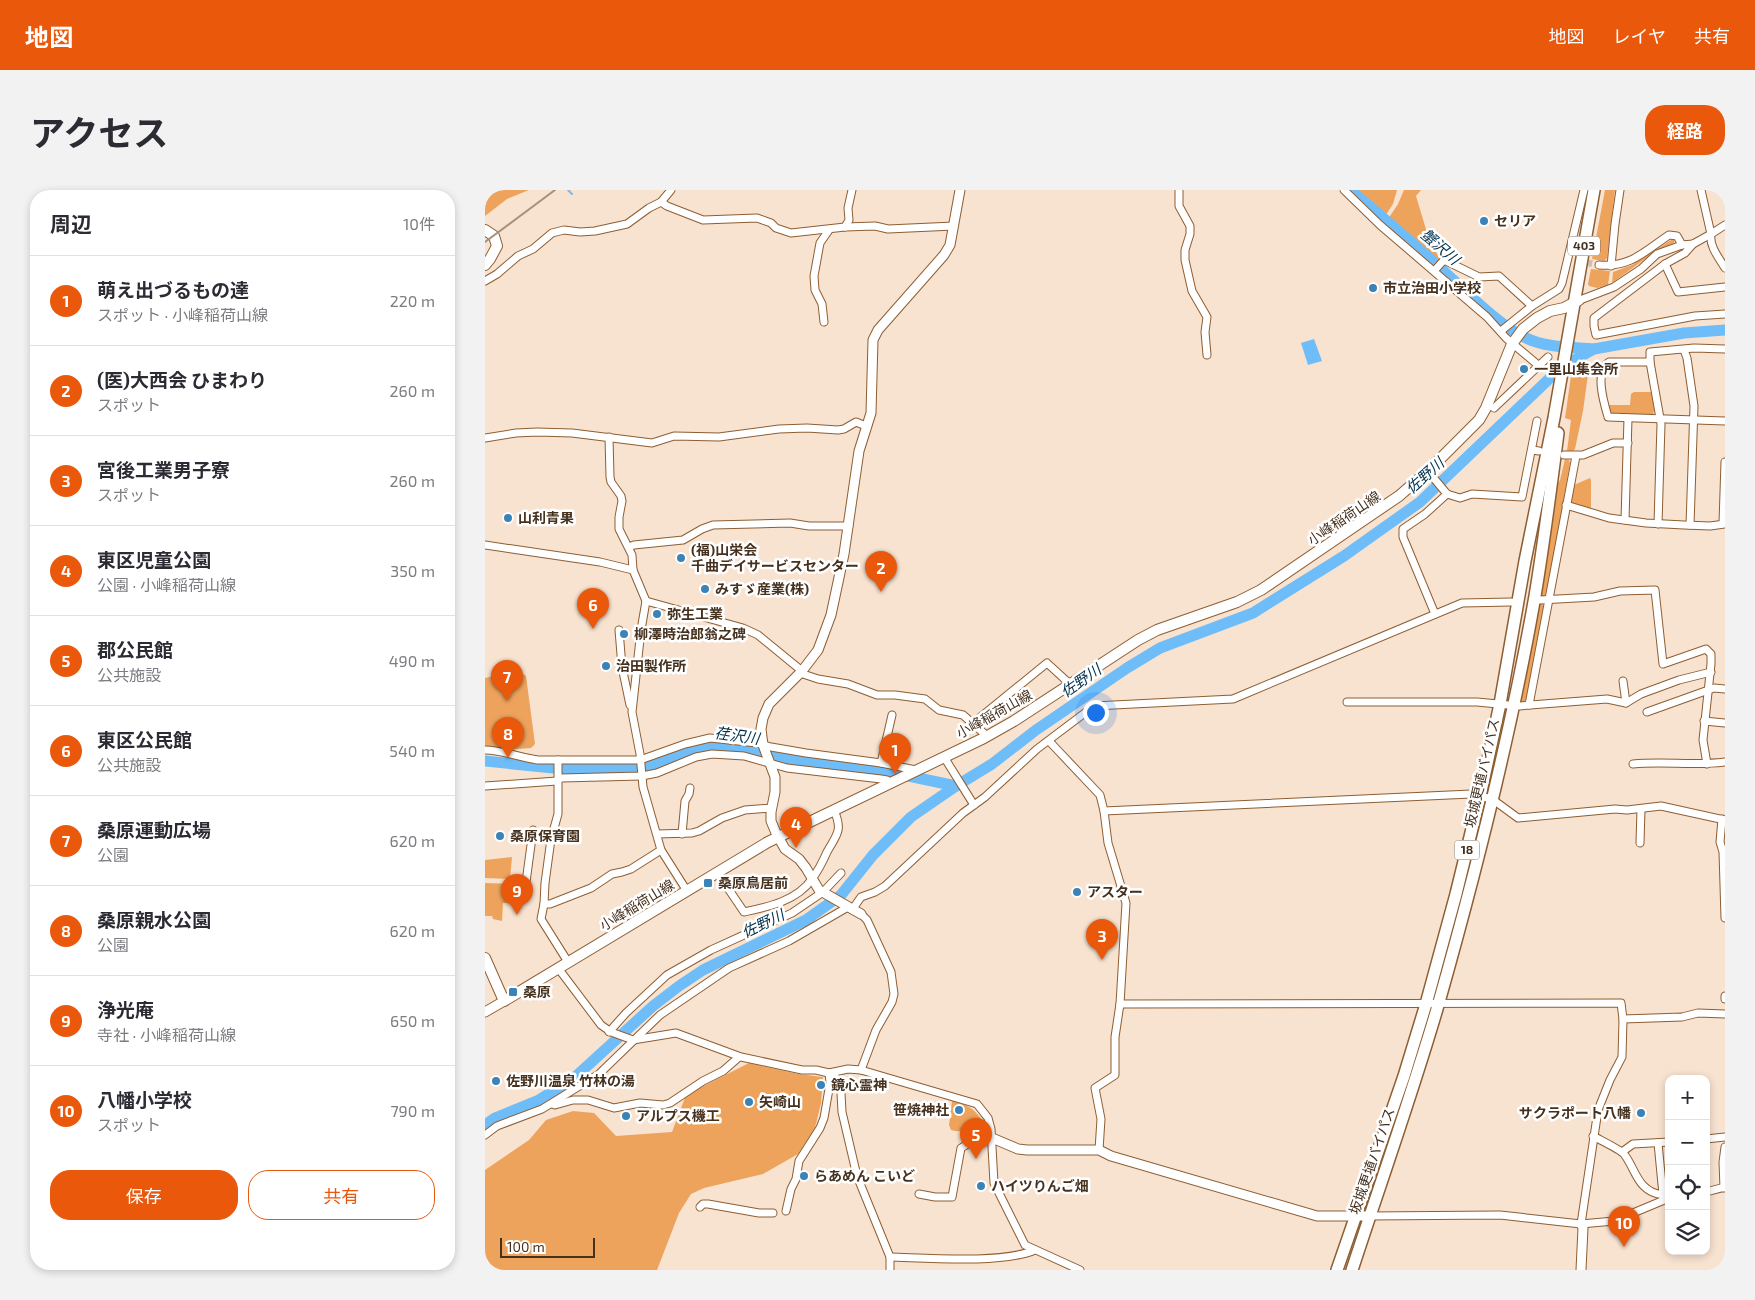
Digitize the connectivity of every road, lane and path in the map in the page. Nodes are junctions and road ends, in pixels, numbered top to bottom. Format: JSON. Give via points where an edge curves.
{"nodes":[{"id":1,"x":671,"y":190,"type":"edge"},
{"id":2,"x":852,"y":190,"type":"edge"},
{"id":3,"x":960,"y":190,"type":"edge"},
{"id":4,"x":1179,"y":190,"type":"edge"},
{"id":5,"x":1344,"y":190,"type":"edge"},
{"id":6,"x":1584,"y":190,"type":"edge"},
{"id":7,"x":1594,"y":190,"type":"edge"},
{"id":8,"x":1600,"y":190,"type":"edge"},
{"id":9,"x":1620,"y":190,"type":"edge"},
{"id":10,"x":1701,"y":190,"type":"edge"},
{"id":11,"x":661,"y":202,"type":"junction"},
{"id":12,"x":1725,"y":225,"type":"edge"},
{"id":13,"x":954,"y":226,"type":"junction"},
{"id":14,"x":845,"y":227,"type":"junction"},
{"id":15,"x":485,"y":230,"type":"edge"},
{"id":16,"x":829,"y":230,"type":"junction"},
{"id":17,"x":1711,"y":234,"type":"junction"},
{"id":18,"x":1693,"y":244,"type":"junction"},
{"id":19,"x":1682,"y":245,"type":"junction"},
{"id":20,"x":1665,"y":264,"type":"junction"},
{"id":21,"x":485,"y":265,"type":"edge"},
{"id":22,"x":1599,"y":265,"type":"tunnel mouth"},
{"id":23,"x":1611,"y":266,"type":"junction"},
{"id":24,"x":1437,"y":268,"type":"junction"},
{"id":25,"x":1725,"y":268,"type":"edge"},
{"id":26,"x":485,"y":280,"type":"edge"},
{"id":27,"x":1725,"y":287,"type":"edge"},
{"id":28,"x":1577,"y":301,"type":"junction"},
{"id":29,"x":1531,"y":306,"type":"junction"},
{"id":30,"x":1725,"y":314,"type":"edge"},
{"id":31,"x":824,"y":322,"type":"dead end"},
{"id":32,"x":1502,"y":330,"type":"junction"},
{"id":33,"x":1513,"y":341,"type":"junction"},
{"id":34,"x":1724,"y":349,"type":"edge"},
{"id":35,"x":1684,"y":350,"type":"junction"},
{"id":36,"x":1207,"y":355,"type":"dead end"},
{"id":37,"x":1548,"y":357,"type":"dead end"},
{"id":38,"x":1725,"y":357,"type":"edge"},
{"id":39,"x":1650,"y":362,"type":"junction"},
{"id":40,"x":1538,"y":365,"type":"junction"},
{"id":41,"x":1494,"y":408,"type":"dead end"},
{"id":42,"x":1628,"y":418,"type":"junction"},
{"id":43,"x":1557,"y":419,"type":"junction"},
{"id":44,"x":1660,"y":419,"type":"junction"},
{"id":45,"x":1694,"y":420,"type":"junction"},
{"id":46,"x":1537,"y":421,"type":"dead end"},
{"id":47,"x":1725,"y":421,"type":"edge"},
{"id":48,"x":866,"y":426,"type":"junction"},
{"id":49,"x":609,"y":437,"type":"junction"},
{"id":50,"x":485,"y":438,"type":"edge"},
{"id":51,"x":1628,"y":443,"type":"junction"},
{"id":52,"x":1563,"y":455,"type":"dead end"},
{"id":53,"x":1576,"y":456,"type":"junction"},
{"id":54,"x":1725,"y":462,"type":"edge"},
{"id":55,"x":1431,"y":473,"type":"junction"},
{"id":56,"x":1447,"y":492,"type":"junction"},
{"id":57,"x":1566,"y":505,"type":"junction"},
{"id":58,"x":1625,"y":520,"type":"junction"},
{"id":59,"x":1724,"y":523,"type":"edge"},
{"id":60,"x":1658,"y":524,"type":"junction"},
{"id":61,"x":1691,"y":525,"type":"junction"},
{"id":62,"x":849,"y":526,"type":"junction"},
{"id":63,"x":485,"y":546,"type":"edge"},
{"id":64,"x":629,"y":547,"type":"junction"},
{"id":65,"x":633,"y":570,"type":"junction"},
{"id":66,"x":1549,"y":598,"type":"junction"},
{"id":67,"x":646,"y":600,"type":"junction"},
{"id":68,"x":1540,"y":600,"type":"dead end"},
{"id":69,"x":1511,"y":602,"type":"dead end"},
{"id":70,"x":1435,"y":614,"type":"junction"},
{"id":71,"x":619,"y":630,"type":"dead end"},
{"id":72,"x":801,"y":672,"type":"junction"},
{"id":73,"x":1711,"y":672,"type":"junction"},
{"id":74,"x":1623,"y":681,"type":"dead end"},
{"id":75,"x":1071,"y":685,"type":"junction"},
{"id":76,"x":1708,"y":690,"type":"junction"},
{"id":77,"x":1725,"y":690,"type":"edge"},
{"id":78,"x":1347,"y":702,"type":"dead end"},
{"id":79,"x":1626,"y":703,"type":"junction"},
{"id":80,"x":1500,"y":704,"type":"junction"},
{"id":81,"x":1514,"y":705,"type":"junction"},
{"id":82,"x":1529,"y":705,"type":"junction"},
{"id":83,"x":632,"y":712,"type":"junction"},
{"id":84,"x":1647,"y":712,"type":"dead end"},
{"id":85,"x":892,"y":715,"type":"dead end"},
{"id":86,"x":1704,"y":721,"type":"junction"},
{"id":87,"x":1725,"y":723,"type":"edge"},
{"id":88,"x":972,"y":724,"type":"junction"},
{"id":89,"x":987,"y":736,"type":"junction"},
{"id":90,"x":1049,"y":741,"type":"junction"},
{"id":91,"x":764,"y":747,"type":"junction"},
{"id":92,"x":485,"y":750,"type":"edge"},
{"id":93,"x":944,"y":757,"type":"junction"},
{"id":94,"x":558,"y":761,"type":"junction"},
{"id":95,"x":640,"y":762,"type":"junction"},
{"id":96,"x":770,"y":762,"type":"junction"},
{"id":97,"x":1725,"y":762,"type":"edge"},
{"id":98,"x":881,"y":763,"type":"junction"},
{"id":99,"x":1633,"y":764,"type":"dead end"},
{"id":100,"x":1707,"y":764,"type":"junction"},
{"id":101,"x":915,"y":770,"type":"junction"},
{"id":102,"x":642,"y":775,"type":"junction"},
{"id":103,"x":557,"y":779,"type":"junction"},
{"id":104,"x":893,"y":782,"type":"junction"},
{"id":105,"x":485,"y":786,"type":"edge"},
{"id":106,"x":690,"y":788,"type":"dead end"},
{"id":107,"x":1480,"y":796,"type":"junction"},
{"id":108,"x":1492,"y":799,"type":"junction"},
{"id":109,"x":974,"y":805,"type":"junction"},
{"id":110,"x":772,"y":808,"type":"junction"},
{"id":111,"x":1641,"y":809,"type":"junction"},
{"id":112,"x":834,"y":810,"type":"junction"},
{"id":113,"x":1104,"y":811,"type":"junction"},
{"id":114,"x":1723,"y":820,"type":"edge"},
{"id":115,"x":533,"y":830,"type":"dead end"},
{"id":116,"x":657,"y":834,"type":"junction"},
{"id":117,"x":682,"y":834,"type":"junction"},
{"id":118,"x":778,"y":838,"type":"junction"},
{"id":119,"x":1640,"y":843,"type":"dead end"},
{"id":120,"x":661,"y":850,"type":"junction"},
{"id":121,"x":717,"y":872,"type":"junction"},
{"id":122,"x":841,"y":873,"type":"dead end"},
{"id":123,"x":812,"y":880,"type":"junction"},
{"id":124,"x":526,"y":882,"type":"dead end"},
{"id":125,"x":687,"y":891,"type":"junction"},
{"id":126,"x":824,"y":893,"type":"junction"},
{"id":127,"x":544,"y":904,"type":"junction"},
{"id":128,"x":851,"y":909,"type":"junction"},
{"id":129,"x":1725,"y":909,"type":"edge"},
{"id":130,"x":1725,"y":918,"type":"edge"},
{"id":131,"x":485,"y":958,"type":"edge"},
{"id":132,"x":568,"y":962,"type":"junction"},
{"id":133,"x":558,"y":968,"type":"junction"},
{"id":134,"x":504,"y":1001,"type":"junction"},
{"id":135,"x":1120,"y":1004,"type":"junction"},
{"id":136,"x":1426,"y":1004,"type":"junction"},
{"id":137,"x":1439,"y":1004,"type":"junction"},
{"id":138,"x":485,"y":1012,"type":"edge"},
{"id":139,"x":1725,"y":1014,"type":"edge"},
{"id":140,"x":1623,"y":1019,"type":"junction"},
{"id":141,"x":610,"y":1032,"type":"junction"},
{"id":142,"x":632,"y":1039,"type":"junction"},
{"id":143,"x":739,"y":1057,"type":"junction"},
{"id":144,"x":861,"y":1070,"type":"junction"},
{"id":145,"x":832,"y":1073,"type":"junction"},
{"id":146,"x":551,"y":1103,"type":"junction"},
{"id":147,"x":485,"y":1135,"type":"edge"},
{"id":148,"x":1593,"y":1136,"type":"junction"},
{"id":149,"x":1725,"y":1137,"type":"edge"},
{"id":150,"x":992,"y":1138,"type":"junction"},
{"id":151,"x":1710,"y":1139,"type":"edge"},
{"id":152,"x":1665,"y":1142,"type":"edge"},
{"id":153,"x":1658,"y":1143,"type":"junction"},
{"id":154,"x":1725,"y":1147,"type":"edge"},
{"id":155,"x":1099,"y":1150,"type":"junction"},
{"id":156,"x":1622,"y":1152,"type":"junction"},
{"id":157,"x":1724,"y":1188,"type":"edge"},
{"id":158,"x":1710,"y":1191,"type":"edge"},
{"id":159,"x":919,"y":1194,"type":"dead end"},
{"id":160,"x":1665,"y":1197,"type":"edge"},
{"id":161,"x":699,"y":1207,"type":"dead end"},
{"id":162,"x":786,"y":1211,"type":"dead end"},
{"id":163,"x":773,"y":1213,"type":"dead end"},
{"id":164,"x":1356,"y":1216,"type":"junction"},
{"id":165,"x":1369,"y":1216,"type":"junction"},
{"id":166,"x":1581,"y":1224,"type":"junction"},
{"id":167,"x":1035,"y":1250,"type":"junction"},
{"id":168,"x":889,"y":1257,"type":"junction"},
{"id":169,"x":1076,"y":1269,"type":"edge"},
{"id":170,"x":890,"y":1270,"type":"edge"},
{"id":171,"x":1337,"y":1270,"type":"edge"},
{"id":172,"x":1352,"y":1270,"type":"edge"},
{"id":173,"x":1581,"y":1270,"type":"edge"}],
"edges":[{"from":1,"to":11,"type":"street"},
{"from":2,"to":14,"type":"street","via":[[849,220]]},
{"from":3,"to":13,"type":"street"},
{"from":4,"to":36,"type":"street","via":[[1179,206],[1190,226],[1185,254],[1192,291],[1207,317]]},
{"from":5,"to":24,"type":"street","via":[[1380,225]]},
{"from":6,"to":29,"type":"street","via":[[1571,259],[1563,283],[1559,289]]},
{"from":7,"to":28,"type":"highway","number":"403"},
{"from":8,"to":28,"type":"highway","number":"403"},
{"from":9,"to":23,"type":"street"},
{"from":10,"to":17,"type":"street"},
{"from":11,"to":16,"type":"street","via":[[703,220],[757,218],[791,233]]},
{"from":11,"to":26,"type":"street","via":[[627,224],[595,231],[552,233]]},
{"from":12,"to":17,"type":"street"},
{"from":13,"to":14,"type":"street"},
{"from":13,"to":48,"type":"street","via":[[944,255],[873,340],[872,404]]},
{"from":14,"to":16,"type":"street"},
{"from":15,"to":21,"type":"main road","via":[[494,236],[497,246]]},
{"from":16,"to":31,"type":"street","via":[[820,243],[815,276],[815,290],[822,304]]},
{"from":17,"to":18,"type":"street"},
{"from":17,"to":25,"type":"street","via":[[1710,240]]},
{"from":18,"to":19,"type":"street"},
{"from":18,"to":20,"type":"street","via":[[1685,253]]},
{"from":19,"to":23,"type":"street","via":[[1677,236],[1669,235],[1633,260]]},
{"from":19,"to":28,"type":"street","via":[[1657,254],[1614,287]]},
{"from":20,"to":27,"type":"street","via":[[1678,292]]},
{"from":20,"to":30,"type":"street","via":[[1595,318],[1596,335],[1695,316]]},
{"from":22,"to":23,"type":"street"},
{"from":24,"to":29,"type":"street","via":[[1444,260],[1479,277],[1499,276]]},
{"from":24,"to":32,"type":"street"},
{"from":28,"to":33,"type":"main road","name":"小峰稲荷山線","via":[[1537,318]]},
{"from":28,"to":43,"type":"highway","name":"坂城更埴バイパス","number":"18"},
{"from":29,"to":32,"type":"street"},
{"from":32,"to":33,"type":"street"},
{"from":33,"to":40,"type":"street"},
{"from":33,"to":55,"type":"main road","name":"小峰稲荷山線","via":[[1479,420]]},
{"from":34,"to":35,"type":"street"},
{"from":34,"to":38,"type":"street"},
{"from":35,"to":39,"type":"street","via":[[1650,352]]},
{"from":35,"to":45,"type":"street"},
{"from":37,"to":40,"type":"street"},
{"from":39,"to":42,"type":"street","via":[[1609,362],[1602,370],[1602,393],[1608,417]]},
{"from":39,"to":44,"type":"street"},
{"from":40,"to":41,"type":"street"},
{"from":42,"to":44,"type":"street"},
{"from":42,"to":51,"type":"street"},
{"from":43,"to":80,"type":"highway","name":"坂城更埴バイパス","number":"18","via":[[1525,561]]},
{"from":43,"to":81,"type":"highway","name":"坂城更埴バイパス","number":"18","via":[[1535,595]]},
{"from":44,"to":45,"type":"street"},
{"from":44,"to":60,"type":"street"},
{"from":45,"to":47,"type":"street"},
{"from":45,"to":61,"type":"street"},
{"from":46,"to":56,"type":"street","via":[[1535,451],[1522,497],[1472,494],[1460,498]]},
{"from":48,"to":49,"type":"street","via":[[856,422],[838,430],[779,429],[712,438],[674,436],[651,443]]},
{"from":48,"to":62,"type":"street","via":[[859,451]]},
{"from":49,"to":50,"type":"street","via":[[537,432]]},
{"from":49,"to":64,"type":"street","via":[[611,482],[622,501],[619,529]]},
{"from":51,"to":53,"type":"street","via":[[1613,443]]},
{"from":51,"to":58,"type":"street"},
{"from":52,"to":53,"type":"street"},
{"from":53,"to":57,"type":"street"},
{"from":54,"to":59,"type":"street"},
{"from":55,"to":56,"type":"street"},
{"from":55,"to":75,"type":"main road","name":"小峰稲荷山線","via":[[1261,590],[1237,602],[1157,630]]},
{"from":56,"to":70,"type":"street","via":[[1425,514],[1403,529],[1403,537]]},
{"from":57,"to":58,"type":"street"},
{"from":57,"to":66,"type":"street"},
{"from":58,"to":60,"type":"street"},
{"from":59,"to":61,"type":"street"},
{"from":60,"to":61,"type":"street"},
{"from":62,"to":64,"type":"street","via":[[790,523],[713,525],[683,540]]},
{"from":62,"to":72,"type":"street","via":[[838,588],[824,636]]},
{"from":63,"to":65,"type":"street","via":[[600,562]]},
{"from":64,"to":65,"type":"street"},
{"from":65,"to":67,"type":"street"},
{"from":66,"to":68,"type":"street"},
{"from":66,"to":73,"type":"street","via":[[1655,590],[1663,664],[1706,649],[1711,654]]},
{"from":66,"to":82,"type":"street"},
{"from":67,"to":72,"type":"street","via":[[750,631]]},
{"from":67,"to":83,"type":"street"},
{"from":69,"to":70,"type":"street","via":[[1462,602]]},
{"from":70,"to":90,"type":"street","via":[[1233,699],[1094,706]]},
{"from":71,"to":83,"type":"street","via":[[622,667]]},
{"from":72,"to":88,"type":"street","via":[[818,679],[848,684],[877,696],[925,699],[939,710],[963,715]]},
{"from":72,"to":91,"type":"street","via":[[769,704],[761,729]]},
{"from":73,"to":76,"type":"street"},
{"from":73,"to":79,"type":"street","via":[[1641,694]]},
{"from":74,"to":79,"type":"street"},
{"from":75,"to":88,"type":"street","via":[[1047,663]]},
{"from":75,"to":89,"type":"main road","name":"小峰稲荷山線"},
{"from":76,"to":77,"type":"street"},
{"from":76,"to":84,"type":"street"},
{"from":76,"to":86,"type":"street"},
{"from":78,"to":80,"type":"street"},
{"from":79,"to":82,"type":"street","via":[[1607,699]]},
{"from":80,"to":81,"type":"street"},
{"from":80,"to":107,"type":"highway","name":"坂城更埴バイパス","number":"18"},
{"from":81,"to":82,"type":"street"},
{"from":81,"to":108,"type":"highway","name":"坂城更埴バイパス","number":"18"},
{"from":83,"to":95,"type":"street"},
{"from":85,"to":98,"type":"street"},
{"from":86,"to":87,"type":"street"},
{"from":86,"to":100,"type":"street"},
{"from":88,"to":89,"type":"street"},
{"from":89,"to":93,"type":"main road","name":"小峰稲荷山線"},
{"from":90,"to":109,"type":"street"},
{"from":90,"to":113,"type":"street","via":[[1100,795]]},
{"from":91,"to":95,"type":"street","via":[[731,739],[709,738]]},
{"from":91,"to":96,"type":"street"},
{"from":91,"to":98,"type":"street"},
{"from":92,"to":94,"type":"street"},
{"from":93,"to":101,"type":"main road","name":"小峰稲荷山線"},
{"from":93,"to":109,"type":"street"},
{"from":94,"to":95,"type":"street"},
{"from":94,"to":103,"type":"street"},
{"from":95,"to":102,"type":"street"},
{"from":96,"to":102,"type":"street","via":[[712,754]]},
{"from":96,"to":104,"type":"street","via":[[787,768]]},
{"from":96,"to":110,"type":"street","via":[[775,777]]},
{"from":97,"to":100,"type":"street"},
{"from":98,"to":101,"type":"street"},
{"from":99,"to":100,"type":"street"},
{"from":101,"to":104,"type":"main road","name":"小峰稲荷山線"},
{"from":102,"to":103,"type":"street"},
{"from":102,"to":116,"type":"street"},
{"from":103,"to":105,"type":"street"},
{"from":103,"to":127,"type":"street","via":[[558,814],[551,839]]},
{"from":104,"to":112,"type":"main road","name":"小峰稲荷山線"},
{"from":106,"to":117,"type":"street","via":[[685,801]]},
{"from":107,"to":108,"type":"street"},
{"from":107,"to":113,"type":"street"},
{"from":107,"to":136,"type":"highway","name":"坂城更埴バイパス","number":"18"},
{"from":108,"to":111,"type":"street","via":[[1518,818]]},
{"from":108,"to":137,"type":"highway","name":"坂城更埴バイパス","number":"18"},
{"from":109,"to":128,"type":"street","via":[[885,886],[861,897]]},
{"from":110,"to":117,"type":"street","via":[[745,810],[699,831]]},
{"from":110,"to":118,"type":"street","via":[[771,821]]},
{"from":111,"to":114,"type":"street","via":[[1661,806]]},
{"from":111,"to":119,"type":"street"},
{"from":112,"to":118,"type":"main road","name":"小峰稲荷山線"},
{"from":112,"to":123,"type":"street","via":[[839,834]]},
{"from":113,"to":135,"type":"street","via":[[1108,843],[1126,903]]},
{"from":114,"to":129,"type":"street","via":[[1720,842]]},
{"from":115,"to":124,"type":"street"},
{"from":116,"to":117,"type":"street"},
{"from":116,"to":120,"type":"street"},
{"from":118,"to":121,"type":"main road","name":"小峰稲荷山線"},
{"from":118,"to":123,"type":"street","via":[[785,849],[799,859]]},
{"from":120,"to":125,"type":"street"},
{"from":120,"to":127,"type":"street","via":[[591,888]]},
{"from":121,"to":123,"type":"street","via":[[744,912],[784,901]]},
{"from":121,"to":125,"type":"main road","name":"小峰稲荷山線"},
{"from":122,"to":126,"type":"street"},
{"from":123,"to":126,"type":"street"},
{"from":125,"to":132,"type":"main road","name":"小峰稲荷山線"},
{"from":126,"to":128,"type":"street"},
{"from":126,"to":141,"type":"street","via":[[792,913],[711,950],[667,975]]},
{"from":127,"to":132,"type":"street","via":[[541,919]]},
{"from":128,"to":142,"type":"street","via":[[729,968],[660,1015]]},
{"from":128,"to":144,"type":"street","via":[[867,920],[894,983],[893,1002],[876,1030]]},
{"from":129,"to":130,"type":"street"},
{"from":131,"to":134,"type":"main road"},
{"from":132,"to":133,"type":"main road","name":"小峰稲荷山線"},
{"from":133,"to":134,"type":"main road","name":"小峰稲荷山線"},
{"from":133,"to":141,"type":"street","via":[[601,1025]]},
{"from":134,"to":138,"type":"street"},
{"from":135,"to":136,"type":"street"},
{"from":135,"to":155,"type":"street","via":[[1115,1037],[1115,1075],[1095,1088],[1101,1120]]},
{"from":136,"to":137,"type":"street"},
{"from":136,"to":164,"type":"highway","name":"坂城更埴バイパス","number":"18"},
{"from":137,"to":140,"type":"street","via":[[1621,1004]]},
{"from":137,"to":165,"type":"highway","name":"坂城更埴バイパス","number":"18"},
{"from":139,"to":140,"type":"street"},
{"from":140,"to":148,"type":"street","via":[[1622,1057],[1602,1099]]},
{"from":141,"to":142,"type":"street"},
{"from":142,"to":143,"type":"street","via":[[676,1033]]},
{"from":142,"to":146,"type":"street","via":[[599,1074]]},
{"from":143,"to":145,"type":"street"},
{"from":143,"to":146,"type":"street","via":[[723,1071],[663,1106],[639,1104],[614,1108],[588,1100]]},
{"from":144,"to":145,"type":"street"},
{"from":144,"to":150,"type":"street","via":[[977,1104],[988,1118]]},
{"from":145,"to":162,"type":"street","via":[[824,1118],[799,1161],[797,1179]]},
{"from":145,"to":168,"type":"street","via":[[841,1093],[842,1112],[857,1176]]},
{"from":146,"to":147,"type":"street","via":[[497,1126]]},
{"from":148,"to":156,"type":"street"},
{"from":148,"to":166,"type":"street"},
{"from":149,"to":151,"type":"street"},
{"from":150,"to":155,"type":"street","via":[[1018,1149]]},
{"from":150,"to":159,"type":"street","via":[[971,1142],[961,1148],[951,1197]]},
{"from":150,"to":167,"type":"street","via":[[994,1183],[1025,1245]]},
{"from":152,"to":153,"type":"street"},
{"from":153,"to":156,"type":"street","via":[[1633,1144]]},
{"from":153,"to":160,"type":"street"},
{"from":154,"to":157,"type":"street"},
{"from":155,"to":164,"type":"street","via":[[1317,1216]]},
{"from":156,"to":160,"type":"street","via":[[1636,1177],[1650,1191]]},
{"from":157,"to":158,"type":"street"},
{"from":160,"to":166,"type":"street","via":[[1613,1222]]},
{"from":161,"to":163,"type":"street","via":[[708,1204]]},
{"from":164,"to":165,"type":"street"},
{"from":164,"to":171,"type":"highway","name":"坂城更埴バイパス","number":"18"},
{"from":165,"to":166,"type":"street","via":[[1500,1215]]},
{"from":165,"to":172,"type":"highway","name":"坂城更埴バイパス","number":"18"},
{"from":166,"to":173,"type":"street"},
{"from":167,"to":168,"type":"street","via":[[980,1258]]},
{"from":167,"to":169,"type":"street"},
{"from":168,"to":170,"type":"street"}]}
